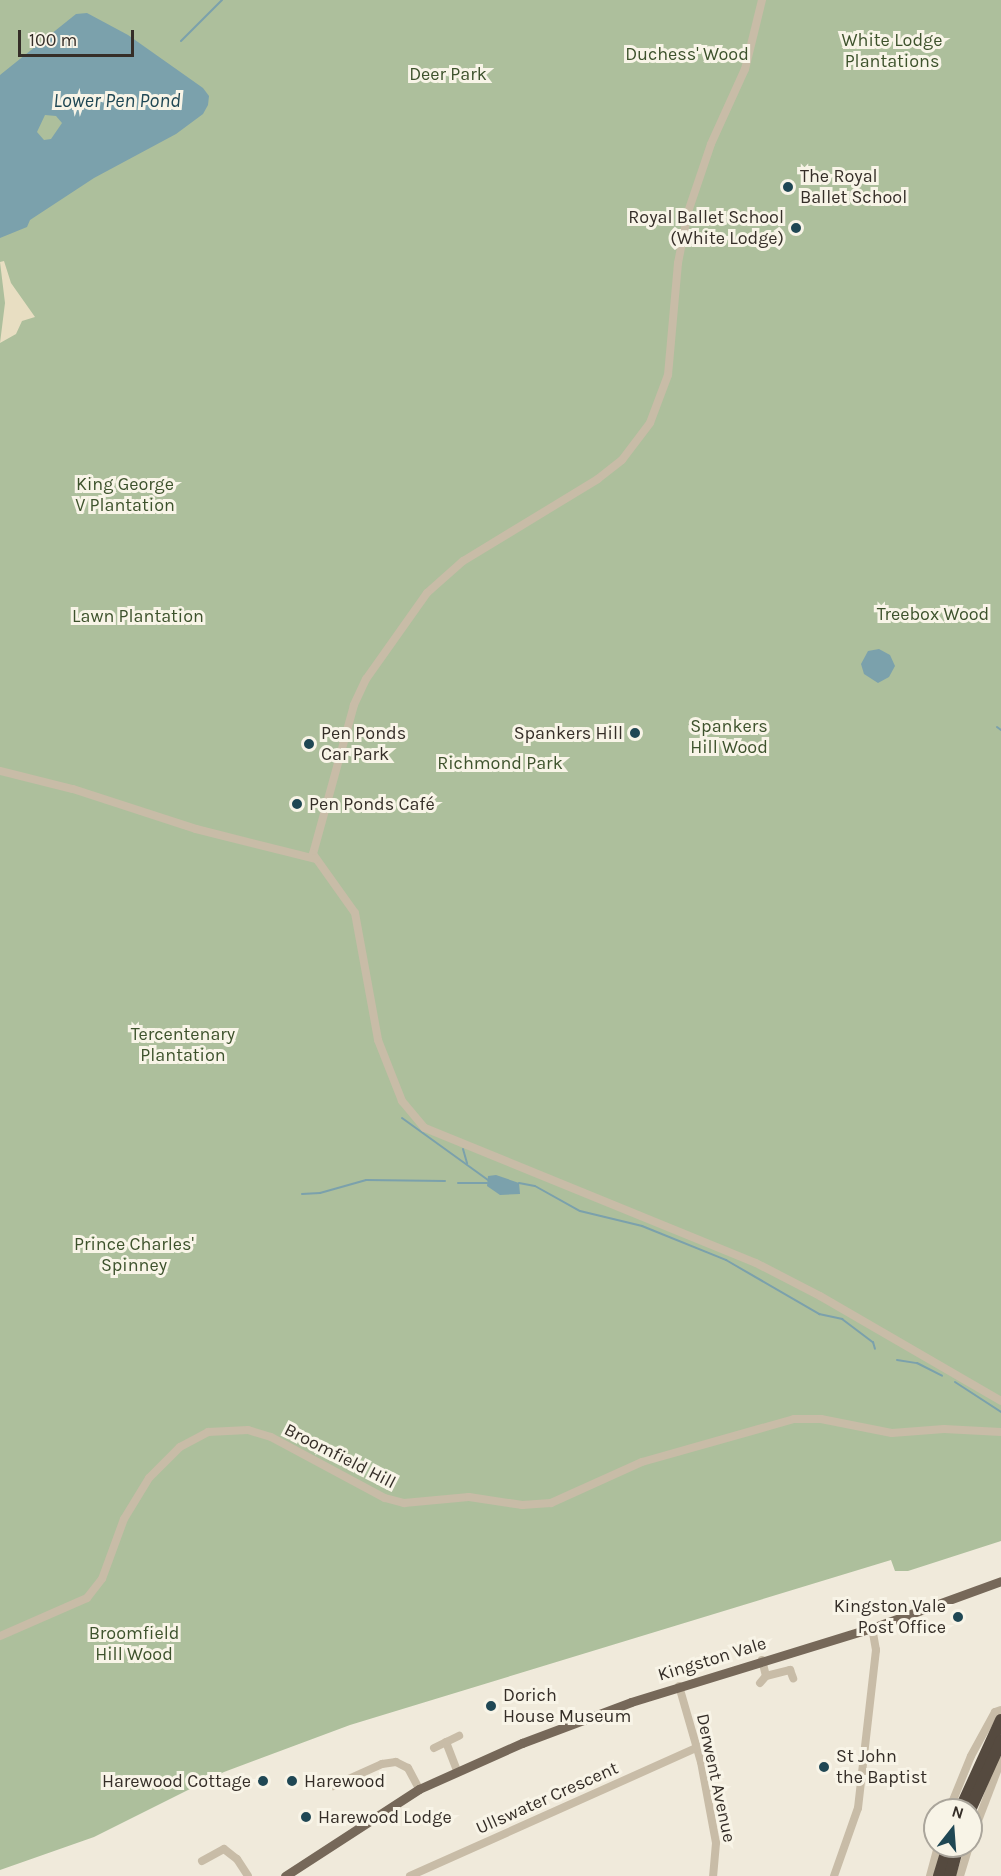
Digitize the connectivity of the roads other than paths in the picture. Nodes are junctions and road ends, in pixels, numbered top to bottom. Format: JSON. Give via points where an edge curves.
{"nodes":[{"id":1,"x":762,"y":0,"type":"edge"},
{"id":2,"x":0,"y":771,"type":"edge"},
{"id":3,"x":315,"y":859,"type":"junction"},
{"id":4,"x":1001,"y":1401,"type":"edge"},
{"id":5,"x":1001,"y":1432,"type":"edge"},
{"id":6,"x":1001,"y":1581,"type":"edge"},
{"id":7,"x":872,"y":1628,"type":"junction"},
{"id":8,"x":0,"y":1636,"type":"edge"},
{"id":9,"x":762,"y":1660,"type":"junction"},
{"id":10,"x":766,"y":1676,"type":"junction"},
{"id":11,"x":793,"y":1678,"type":"dead end"},
{"id":12,"x":760,"y":1683,"type":"dead end"},
{"id":13,"x":679,"y":1686,"type":"junction"},
{"id":14,"x":999,"y":1714,"type":"edge"},
{"id":15,"x":459,"y":1736,"type":"dead end"},
{"id":16,"x":1001,"y":1741,"type":"edge"},
{"id":17,"x":446,"y":1742,"type":"junction"},
{"id":18,"x":698,"y":1747,"type":"junction"},
{"id":19,"x":434,"y":1748,"type":"dead end"},
{"id":20,"x":1001,"y":1761,"type":"edge"},
{"id":21,"x":457,"y":1771,"type":"junction"},
{"id":22,"x":333,"y":1786,"type":"dead end"},
{"id":23,"x":419,"y":1789,"type":"junction"},
{"id":24,"x":955,"y":1798,"type":"edge"},
{"id":25,"x":965,"y":1798,"type":"edge"},
{"id":26,"x":975,"y":1798,"type":"edge"},
{"id":27,"x":983,"y":1808,"type":"edge"},
{"id":28,"x":935,"y":1858,"type":"edge"},
{"id":29,"x":944,"y":1858,"type":"edge"},
{"id":30,"x":955,"y":1858,"type":"edge"},
{"id":31,"x":965,"y":1858,"type":"edge"},
{"id":32,"x":202,"y":1861,"type":"dead end"},
{"id":33,"x":248,"y":1876,"type":"edge"},
{"id":34,"x":285,"y":1876,"type":"edge"},
{"id":35,"x":410,"y":1876,"type":"edge"},
{"id":36,"x":713,"y":1876,"type":"edge"},
{"id":37,"x":834,"y":1876,"type":"edge"},
{"id":38,"x":930,"y":1876,"type":"edge"},
{"id":39,"x":939,"y":1876,"type":"edge"},
{"id":40,"x":950,"y":1876,"type":"edge"},
{"id":41,"x":960,"y":1876,"type":"edge"}],
"edges":[{"from":1,"to":3,"type":"street","via":[[745,69],[711,144],[688,212],[677,273],[668,375],[650,423],[622,460],[598,479],[463,561],[436,582],[366,679],[342,740],[314,842]]},
{"from":2,"to":3,"type":"street","via":[[72,789],[196,829]]},
{"from":3,"to":4,"type":"street","via":[[355,913],[378,1040],[402,1101],[425,1128],[756,1263]]},
{"from":5,"to":8,"type":"street","name":"Broomfield Hill","via":[[892,1432],[821,1419],[794,1419],[642,1462],[551,1503],[522,1505],[469,1497],[404,1503],[385,1498],[271,1437],[248,1430],[208,1432],[180,1448],[133,1500],[102,1579],[93,1591],[79,1603]]},
{"from":6,"to":7,"type":"main road","name":"Kingston Vale"},
{"from":7,"to":9,"type":"main road","name":"Kingston Vale"},
{"from":7,"to":37,"type":"street","via":[[876,1650],[858,1808]]},
{"from":9,"to":10,"type":"street"},
{"from":9,"to":13,"type":"main road","name":"Kingston Vale"},
{"from":10,"to":11,"type":"street","via":[[790,1670]]},
{"from":10,"to":12,"type":"street"},
{"from":13,"to":18,"type":"street","name":"Derwent Avenue"},
{"from":13,"to":21,"type":"main road","name":"Kingston Vale"},
{"from":14,"to":24,"type":"street"},
{"from":14,"to":25,"type":"highway"},
{"from":15,"to":17,"type":"street"},
{"from":16,"to":26,"type":"highway"},
{"from":17,"to":19,"type":"street"},
{"from":17,"to":21,"type":"street"},
{"from":18,"to":35,"type":"street","name":"Ullswater Crescent"},
{"from":18,"to":36,"type":"street","name":"Derwent Avenue","via":[[717,1852]]},
{"from":20,"to":27,"type":"street"},
{"from":21,"to":23,"type":"main road","name":"Kingston Vale"},
{"from":22,"to":23,"type":"street","via":[[396,1761],[408,1768]]},
{"from":23,"to":34,"type":"main road","name":"Kingston Vale"},
{"from":28,"to":38,"type":"street"},
{"from":29,"to":39,"type":"highway"},
{"from":30,"to":40,"type":"highway"},
{"from":31,"to":41,"type":"street"},
{"from":32,"to":33,"type":"street","via":[[224,1849],[237,1859]]}]}
